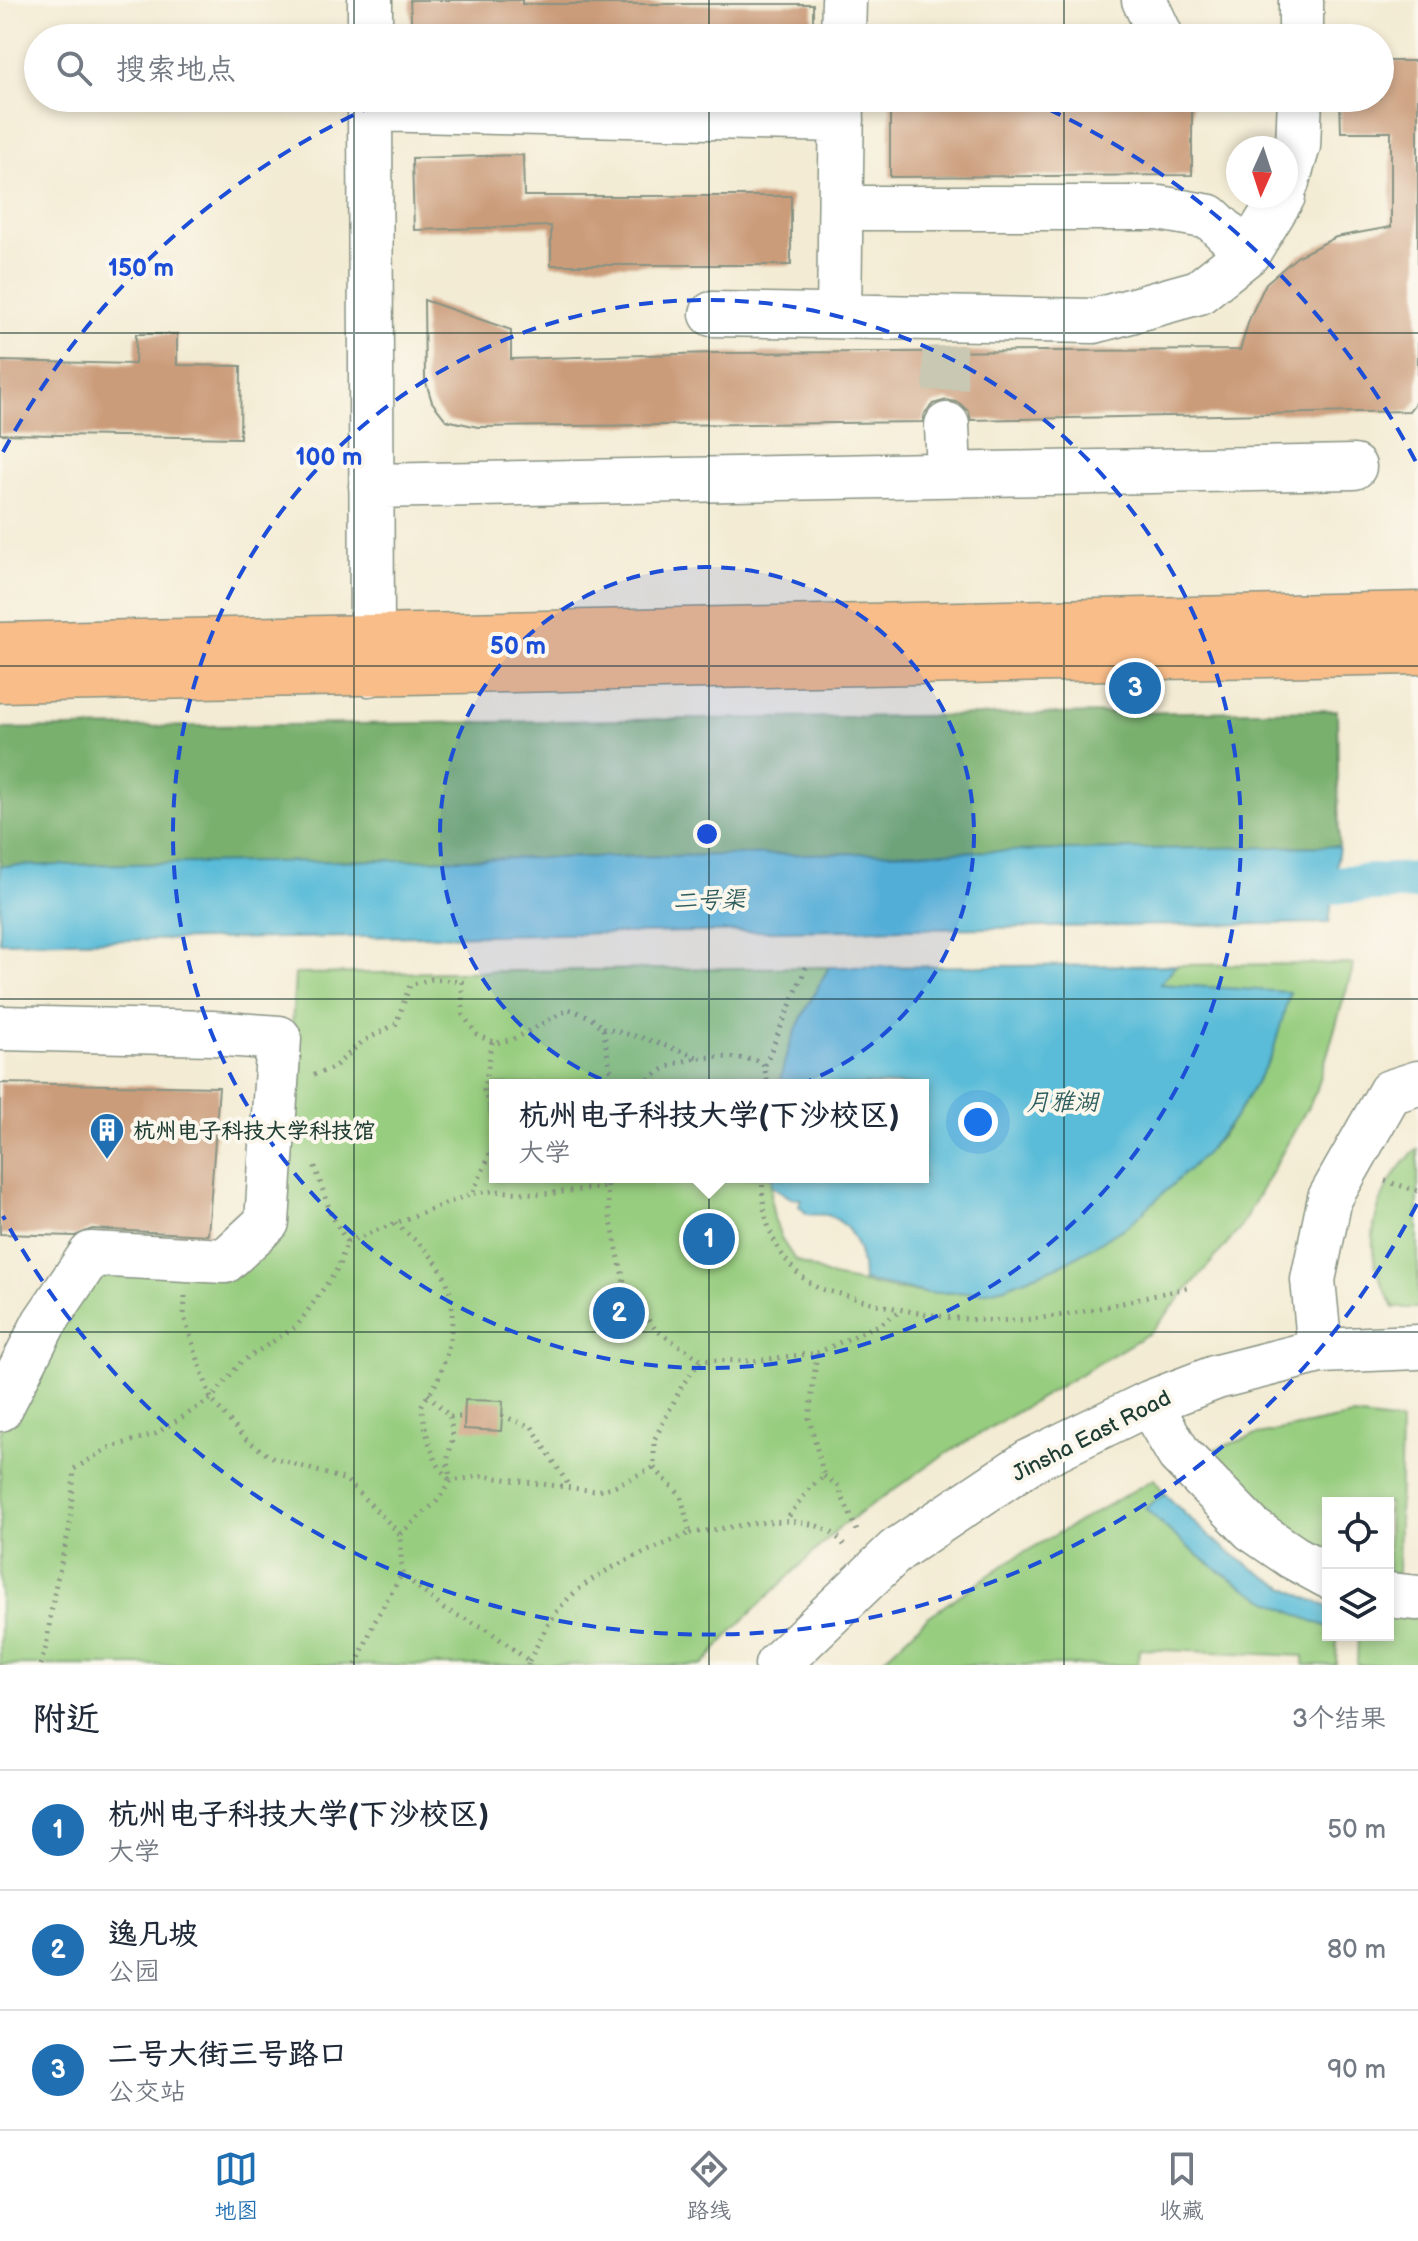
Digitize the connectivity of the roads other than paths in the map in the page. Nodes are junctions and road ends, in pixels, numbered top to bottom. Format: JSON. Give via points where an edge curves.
{"nodes":[{"id":1,"x":370,"y":0,"type":"edge"},
{"id":2,"x":844,"y":0,"type":"edge"},
{"id":3,"x":1144,"y":0,"type":"edge"},
{"id":4,"x":1301,"y":0,"type":"edge"},
{"id":5,"x":370,"y":24,"type":"edge"},
{"id":6,"x":843,"y":24,"type":"edge"},
{"id":7,"x":1155,"y":24,"type":"edge"},
{"id":8,"x":1301,"y":24,"type":"edge"},
{"id":9,"x":370,"y":112,"type":"edge"},
{"id":10,"x":842,"y":112,"type":"edge"},
{"id":11,"x":1299,"y":112,"type":"edge"},
{"id":12,"x":1298,"y":146,"type":"edge"},
{"id":13,"x":841,"y":208,"type":"junction"},
{"id":14,"x":1276,"y":208,"type":"edge"},
{"id":15,"x":1248,"y":253,"type":"junction"},
{"id":16,"x":712,"y":314,"type":"dead end"},
{"id":17,"x":839,"y":315,"type":"junction"},
{"id":18,"x":947,"y":425,"type":"tunnel mouth"},
{"id":19,"x":1354,"y":467,"type":"dead end"},
{"id":20,"x":949,"y":474,"type":"junction"},
{"id":21,"x":371,"y":486,"type":"junction"},
{"id":22,"x":1418,"y":614,"type":"edge"},
{"id":23,"x":0,"y":645,"type":"edge"},
{"id":24,"x":1418,"y":652,"type":"edge"},
{"id":25,"x":370,"y":656,"type":"junction"},
{"id":26,"x":0,"y":680,"type":"edge"},
{"id":27,"x":0,"y":1028,"type":"edge"},
{"id":28,"x":1418,"y":1083,"type":"edge"},
{"id":29,"x":1418,"y":1347,"type":"edge"},
{"id":30,"x":1320,"y":1351,"type":"junction"},
{"id":31,"x":1149,"y":1403,"type":"junction"},
{"id":32,"x":0,"y":1409,"type":"edge"},
{"id":33,"x":1322,"y":1573,"type":"edge"},
{"id":34,"x":1394,"y":1596,"type":"edge"},
{"id":35,"x":1418,"y":1598,"type":"edge"},
{"id":36,"x":777,"y":1665,"type":"edge"}],
"edges":[{"from":1,"to":5,"type":"street"},
{"from":2,"to":6,"type":"street"},
{"from":3,"to":7,"type":"street"},
{"from":4,"to":8,"type":"street"},
{"from":9,"to":21,"type":"street"},
{"from":10,"to":13,"type":"street"},
{"from":11,"to":12,"type":"street"},
{"from":13,"to":15,"type":"street","via":[[1159,208],[1210,217]]},
{"from":13,"to":17,"type":"street"},
{"from":14,"to":15,"type":"street"},
{"from":15,"to":17,"type":"street","via":[[1199,292],[1094,321],[944,332]]},
{"from":16,"to":17,"type":"street"},
{"from":18,"to":20,"type":"street"},
{"from":19,"to":20,"type":"street"},
{"from":20,"to":21,"type":"street"},
{"from":21,"to":25,"type":"street"},
{"from":22,"to":25,"type":"main road"},
{"from":23,"to":25,"type":"main road"},
{"from":24,"to":25,"type":"main road"},
{"from":25,"to":26,"type":"main road"},
{"from":27,"to":32,"type":"street","via":[[279,1038],[267,1222],[225,1261],[91,1254],[44,1323]]},
{"from":28,"to":30,"type":"street","via":[[1390,1092],[1330,1198],[1313,1280]]},
{"from":29,"to":30,"type":"street","name":"Jinsha East Road"},
{"from":30,"to":31,"type":"street","name":"Jinsha East Road","via":[[1217,1377]]},
{"from":31,"to":33,"type":"street","via":[[1179,1454],[1252,1529]]},
{"from":31,"to":36,"type":"street","name":"Jinsha East Road","via":[[1030,1461],[897,1550]]},
{"from":34,"to":35,"type":"street"}]}
